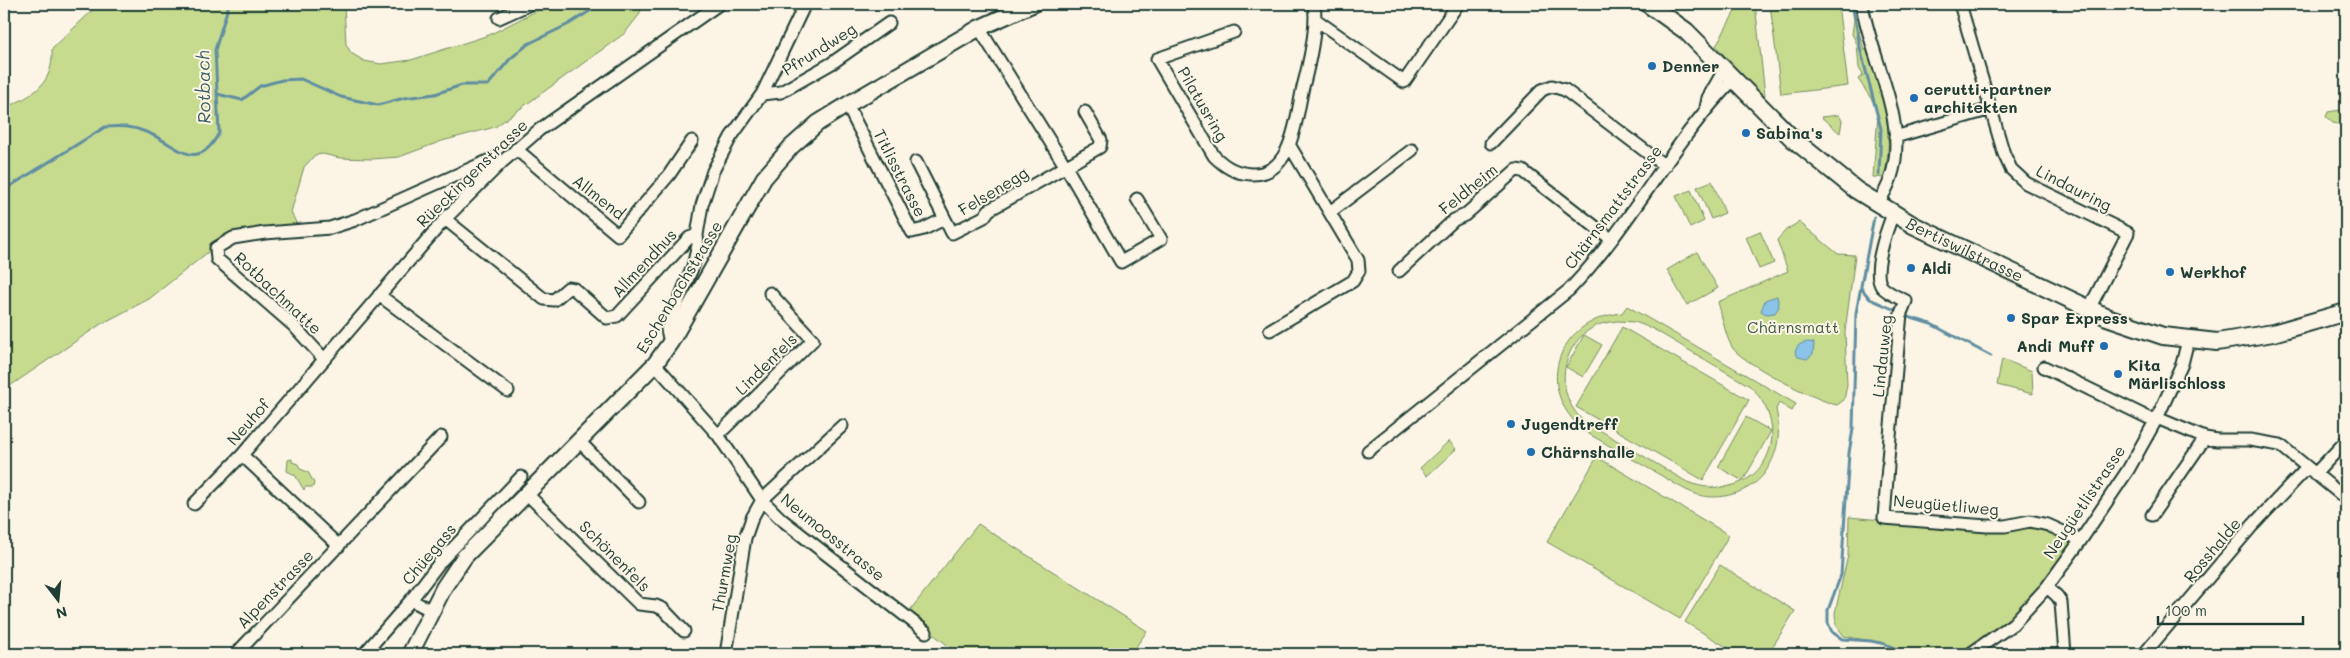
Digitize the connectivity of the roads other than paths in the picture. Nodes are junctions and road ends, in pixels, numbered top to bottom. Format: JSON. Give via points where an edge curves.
{"nodes":[{"id":1,"x":530,"y":4,"type":"edge"},
{"id":2,"x":719,"y":4,"type":"edge"},
{"id":3,"x":805,"y":4,"type":"edge"},
{"id":4,"x":1033,"y":4,"type":"edge"},
{"id":5,"x":1314,"y":4,"type":"edge"},
{"id":6,"x":1458,"y":4,"type":"edge"},
{"id":7,"x":1648,"y":4,"type":"edge"},
{"id":8,"x":1862,"y":4,"type":"edge"},
{"id":9,"x":1960,"y":4,"type":"edge"},
{"id":10,"x":706,"y":7,"type":"edge"},
{"id":11,"x":499,"y":18,"type":"dead end"},
{"id":12,"x":1315,"y":18,"type":"junction"},
{"id":13,"x":889,"y":23,"type":"dead end"},
{"id":14,"x":979,"y":28,"type":"junction"},
{"id":15,"x":1234,"y":32,"type":"dead end"},
{"id":16,"x":1729,"y":75,"type":"junction"},
{"id":17,"x":762,"y":94,"type":"junction"},
{"id":18,"x":846,"y":105,"type":"junction"},
{"id":19,"x":1991,"y":109,"type":"junction"},
{"id":20,"x":1085,"y":112,"type":"dead end"},
{"id":21,"x":1895,"y":137,"type":"junction"},
{"id":22,"x":692,"y":141,"type":"dead end"},
{"id":23,"x":1491,"y":143,"type":"dead end"},
{"id":24,"x":1290,"y":146,"type":"junction"},
{"id":25,"x":516,"y":149,"type":"junction"},
{"id":26,"x":1412,"y":150,"type":"dead end"},
{"id":27,"x":502,"y":162,"type":"junction"},
{"id":28,"x":916,"y":162,"type":"dead end"},
{"id":29,"x":1665,"y":166,"type":"junction"},
{"id":30,"x":1066,"y":167,"type":"junction"},
{"id":31,"x":1137,"y":199,"type":"dead end"},
{"id":32,"x":1877,"y":204,"type":"junction"},
{"id":33,"x":1330,"y":212,"type":"junction"},
{"id":34,"x":1893,"y":214,"type":"junction"},
{"id":35,"x":445,"y":219,"type":"junction"},
{"id":36,"x":938,"y":222,"type":"dead end"},
{"id":37,"x":697,"y":235,"type":"junction"},
{"id":38,"x":1611,"y":239,"type":"junction"},
{"id":39,"x":1398,"y":271,"type":"dead end"},
{"id":40,"x":770,"y":293,"type":"dead end"},
{"id":41,"x":379,"y":295,"type":"junction"},
{"id":42,"x":2089,"y":309,"type":"junction"},
{"id":43,"x":2346,"y":312,"type":"edge"},
{"id":44,"x":1270,"y":330,"type":"dead end"},
{"id":45,"x":2188,"y":340,"type":"junction"},
{"id":46,"x":670,"y":343,"type":"junction"},
{"id":47,"x":324,"y":359,"type":"junction"},
{"id":48,"x":656,"y":364,"type":"junction"},
{"id":49,"x":2044,"y":367,"type":"dead end"},
{"id":50,"x":508,"y":391,"type":"dead end"},
{"id":51,"x":2156,"y":419,"type":"junction"},
{"id":52,"x":842,"y":426,"type":"dead end"},
{"id":53,"x":718,"y":435,"type":"junction"},
{"id":54,"x":441,"y":437,"type":"dead end"},
{"id":55,"x":2205,"y":438,"type":"junction"},
{"id":56,"x":579,"y":441,"type":"junction"},
{"id":57,"x":2346,"y":441,"type":"edge"},
{"id":58,"x":1368,"y":451,"type":"dead end"},
{"id":59,"x":242,"y":455,"type":"junction"},
{"id":60,"x":1888,"y":463,"type":"joint"},
{"id":61,"x":2311,"y":471,"type":"junction"},
{"id":62,"x":521,"y":477,"type":"dead end"},
{"id":63,"x":526,"y":493,"type":"junction"},
{"id":64,"x":2344,"y":497,"type":"dead end"},
{"id":65,"x":762,"y":500,"type":"junction"},
{"id":66,"x":639,"y":502,"type":"dead end"},
{"id":67,"x":194,"y":504,"type":"dead end"},
{"id":68,"x":2152,"y":515,"type":"dead end"},
{"id":69,"x":2081,"y":540,"type":"junction"},
{"id":70,"x":338,"y":546,"type":"junction"},
{"id":71,"x":2047,"y":587,"type":"junction"},
{"id":72,"x":412,"y":600,"type":"junction"},
{"id":73,"x":432,"y":611,"type":"junction"},
{"id":74,"x":684,"y":631,"type":"dead end"},
{"id":75,"x":926,"y":632,"type":"dead end"},
{"id":76,"x":236,"y":654,"type":"edge"},
{"id":77,"x":364,"y":654,"type":"edge"},
{"id":78,"x":410,"y":654,"type":"edge"},
{"id":79,"x":726,"y":654,"type":"edge"},
{"id":80,"x":1970,"y":654,"type":"edge"},
{"id":81,"x":2065,"y":654,"type":"edge"},
{"id":82,"x":2144,"y":654,"type":"edge"}],
"edges":[{"from":1,"to":11,"type":"street"},
{"from":2,"to":10,"type":"street","name":"Rüeckingenstrasse"},
{"from":3,"to":17,"type":"street","name":"Pfrundweg"},
{"from":4,"to":14,"type":"street","name":"Eschenbachstrasse"},
{"from":5,"to":12,"type":"street","name":"Pilatusring"},
{"from":6,"to":12,"type":"street","via":[[1404,82]]},
{"from":7,"to":16,"type":"main road","name":"Bertiswilstrasse","via":[[1686,31]]},
{"from":8,"to":21,"type":"street","via":[[1889,98]]},
{"from":9,"to":19,"type":"street","name":"Lindauring"},
{"from":10,"to":25,"type":"street","name":"Rüeckingenstrasse"},
{"from":12,"to":24,"type":"street","name":"Pilatusring"},
{"from":13,"to":17,"type":"street","name":"Pfrundweg","via":[[832,64],[781,92]]},
{"from":14,"to":18,"type":"street","name":"Eschenbachstrasse"},
{"from":14,"to":30,"type":"street"},
{"from":15,"to":24,"type":"street","name":"Pilatusring","via":[[1157,59],[1223,166],[1239,174],[1270,170]]},
{"from":16,"to":29,"type":"street","name":"Chärnsmattstrasse","via":[[1708,98],[1706,110]]},
{"from":16,"to":32,"type":"main road","name":"Bertiswilstrasse","via":[[1809,153]]},
{"from":17,"to":37,"type":"street","name":"Pfrundweg","via":[[731,137],[713,172],[702,205]]},
{"from":18,"to":36,"type":"street","name":"Titlisstrasse","via":[[912,232]]},
{"from":18,"to":46,"type":"street","name":"Eschenbachstrasse","via":[[818,123],[791,147],[764,178]]},
{"from":19,"to":21,"type":"street"},
{"from":19,"to":42,"type":"street","name":"Lindauring","via":[[2007,161],[2021,179],[2036,190],[2128,233]]},
{"from":20,"to":30,"type":"street","name":"Felsenegg","via":[[1102,144]]},
{"from":21,"to":32,"type":"street","via":[[1890,182]]},
{"from":22,"to":25,"type":"street","name":"Allmend","via":[[669,175],[618,235]]},
{"from":23,"to":29,"type":"street","name":"Feldheim","via":[[1542,90],[1555,86],[1565,90]]},
{"from":24,"to":33,"type":"street"},
{"from":25,"to":27,"type":"street","name":"Rüeckingenstrasse"},
{"from":26,"to":33,"type":"street"},
{"from":27,"to":35,"type":"street","name":"Rüeckingenstrasse"},
{"from":27,"to":47,"type":"street","name":"Rotbachmatte","via":[[492,159],[330,228],[233,238],[216,248],[218,259],[293,325]]},
{"from":28,"to":30,"type":"street","name":"Felsenegg","via":[[952,233]]},
{"from":29,"to":38,"type":"street","name":"Chärnsmattstrasse"},
{"from":30,"to":31,"type":"street","via":[[1121,262],[1161,239]]},
{"from":32,"to":34,"type":"main road","name":"Bertiswilstrasse"},
{"from":33,"to":44,"type":"street","via":[[1358,260],[1359,271],[1353,281]]},
{"from":34,"to":42,"type":"main road","name":"Bertiswilstrasse"},
{"from":34,"to":60,"type":"street","name":"Lindauweg","via":[[1878,276],[1887,291],[1906,301],[1901,313]]},
{"from":35,"to":37,"type":"street","name":"Allmendhus","via":[[544,299],[554,300],[568,288],[574,289],[607,318],[613,318],[690,238]]},
{"from":35,"to":41,"type":"street","name":"Rüeckingenstrasse"},
{"from":37,"to":46,"type":"street","name":"Pfrundweg","via":[[693,266],[668,329]]},
{"from":38,"to":39,"type":"street","name":"Feldheim","via":[[1523,171],[1516,170]]},
{"from":38,"to":58,"type":"street","name":"Chärnsmattstrasse","via":[[1569,290]]},
{"from":40,"to":53,"type":"street","name":"Lindenfels","via":[[813,340]]},
{"from":41,"to":47,"type":"street","name":"Rüeckingenstrasse"},
{"from":41,"to":50,"type":"street"},
{"from":42,"to":45,"type":"main road","name":"Bertiswilstrasse","via":[[2138,329]]},
{"from":43,"to":45,"type":"main road","name":"Bertiswilstrasse","via":[[2257,337],[2217,342]]},
{"from":45,"to":51,"type":"street","name":"Neugüetlistrasse","via":[[2182,364]]},
{"from":46,"to":48,"type":"street","name":"Eschenbachstrasse"},
{"from":47,"to":59,"type":"street","name":"Neuhof"},
{"from":48,"to":53,"type":"street","name":"Neumoosstrasse"},
{"from":48,"to":56,"type":"street","name":"Eschenbachstrasse"},
{"from":49,"to":51,"type":"street"},
{"from":51,"to":55,"type":"street"},
{"from":51,"to":69,"type":"street","name":"Neugüetlistrasse","via":[[2128,470]]},
{"from":52,"to":65,"type":"street","name":"Thurmweg"},
{"from":53,"to":65,"type":"street","name":"Neumoosstrasse"},
{"from":54,"to":70,"type":"street","name":"Alpenstrasse"},
{"from":55,"to":61,"type":"street","via":[[2280,445]]},
{"from":55,"to":68,"type":"street"},
{"from":56,"to":63,"type":"street","name":"Eschenbachstrasse"},
{"from":56,"to":66,"type":"street"},
{"from":57,"to":61,"type":"street","name":"Rosshalde"},
{"from":59,"to":67,"type":"street","name":"Neuhof"},
{"from":59,"to":70,"type":"street","name":"Alpenstrasse"},
{"from":60,"to":69,"type":"street","name":"Neugüetliweg","via":[[1884,518],[1987,526],[2030,521],[2048,525]]},
{"from":61,"to":64,"type":"street"},
{"from":61,"to":82,"type":"street","name":"Rosshalde","via":[[2252,526]]},
{"from":62,"to":72,"type":"street","name":"Chüegass","via":[[440,562]]},
{"from":63,"to":73,"type":"street","name":"Eschenbachstrasse","via":[[465,556]]},
{"from":63,"to":74,"type":"street","name":"Schönenfels","via":[[639,604],[664,609]]},
{"from":65,"to":75,"type":"street","name":"Neumoosstrasse","via":[[781,519]]},
{"from":65,"to":79,"type":"street","name":"Thurmweg","via":[[745,538]]},
{"from":69,"to":71,"type":"street","name":"Neugüetlistrasse"},
{"from":70,"to":76,"type":"street","name":"Alpenstrasse"},
{"from":71,"to":80,"type":"street","name":"Neugüetlistrasse","via":[[2013,624]]},
{"from":71,"to":81,"type":"street","via":[[2061,602]]},
{"from":72,"to":73,"type":"street"},
{"from":72,"to":77,"type":"street","name":"Chüegass"},
{"from":73,"to":78,"type":"street","name":"Eschenbachstrasse"}]}
